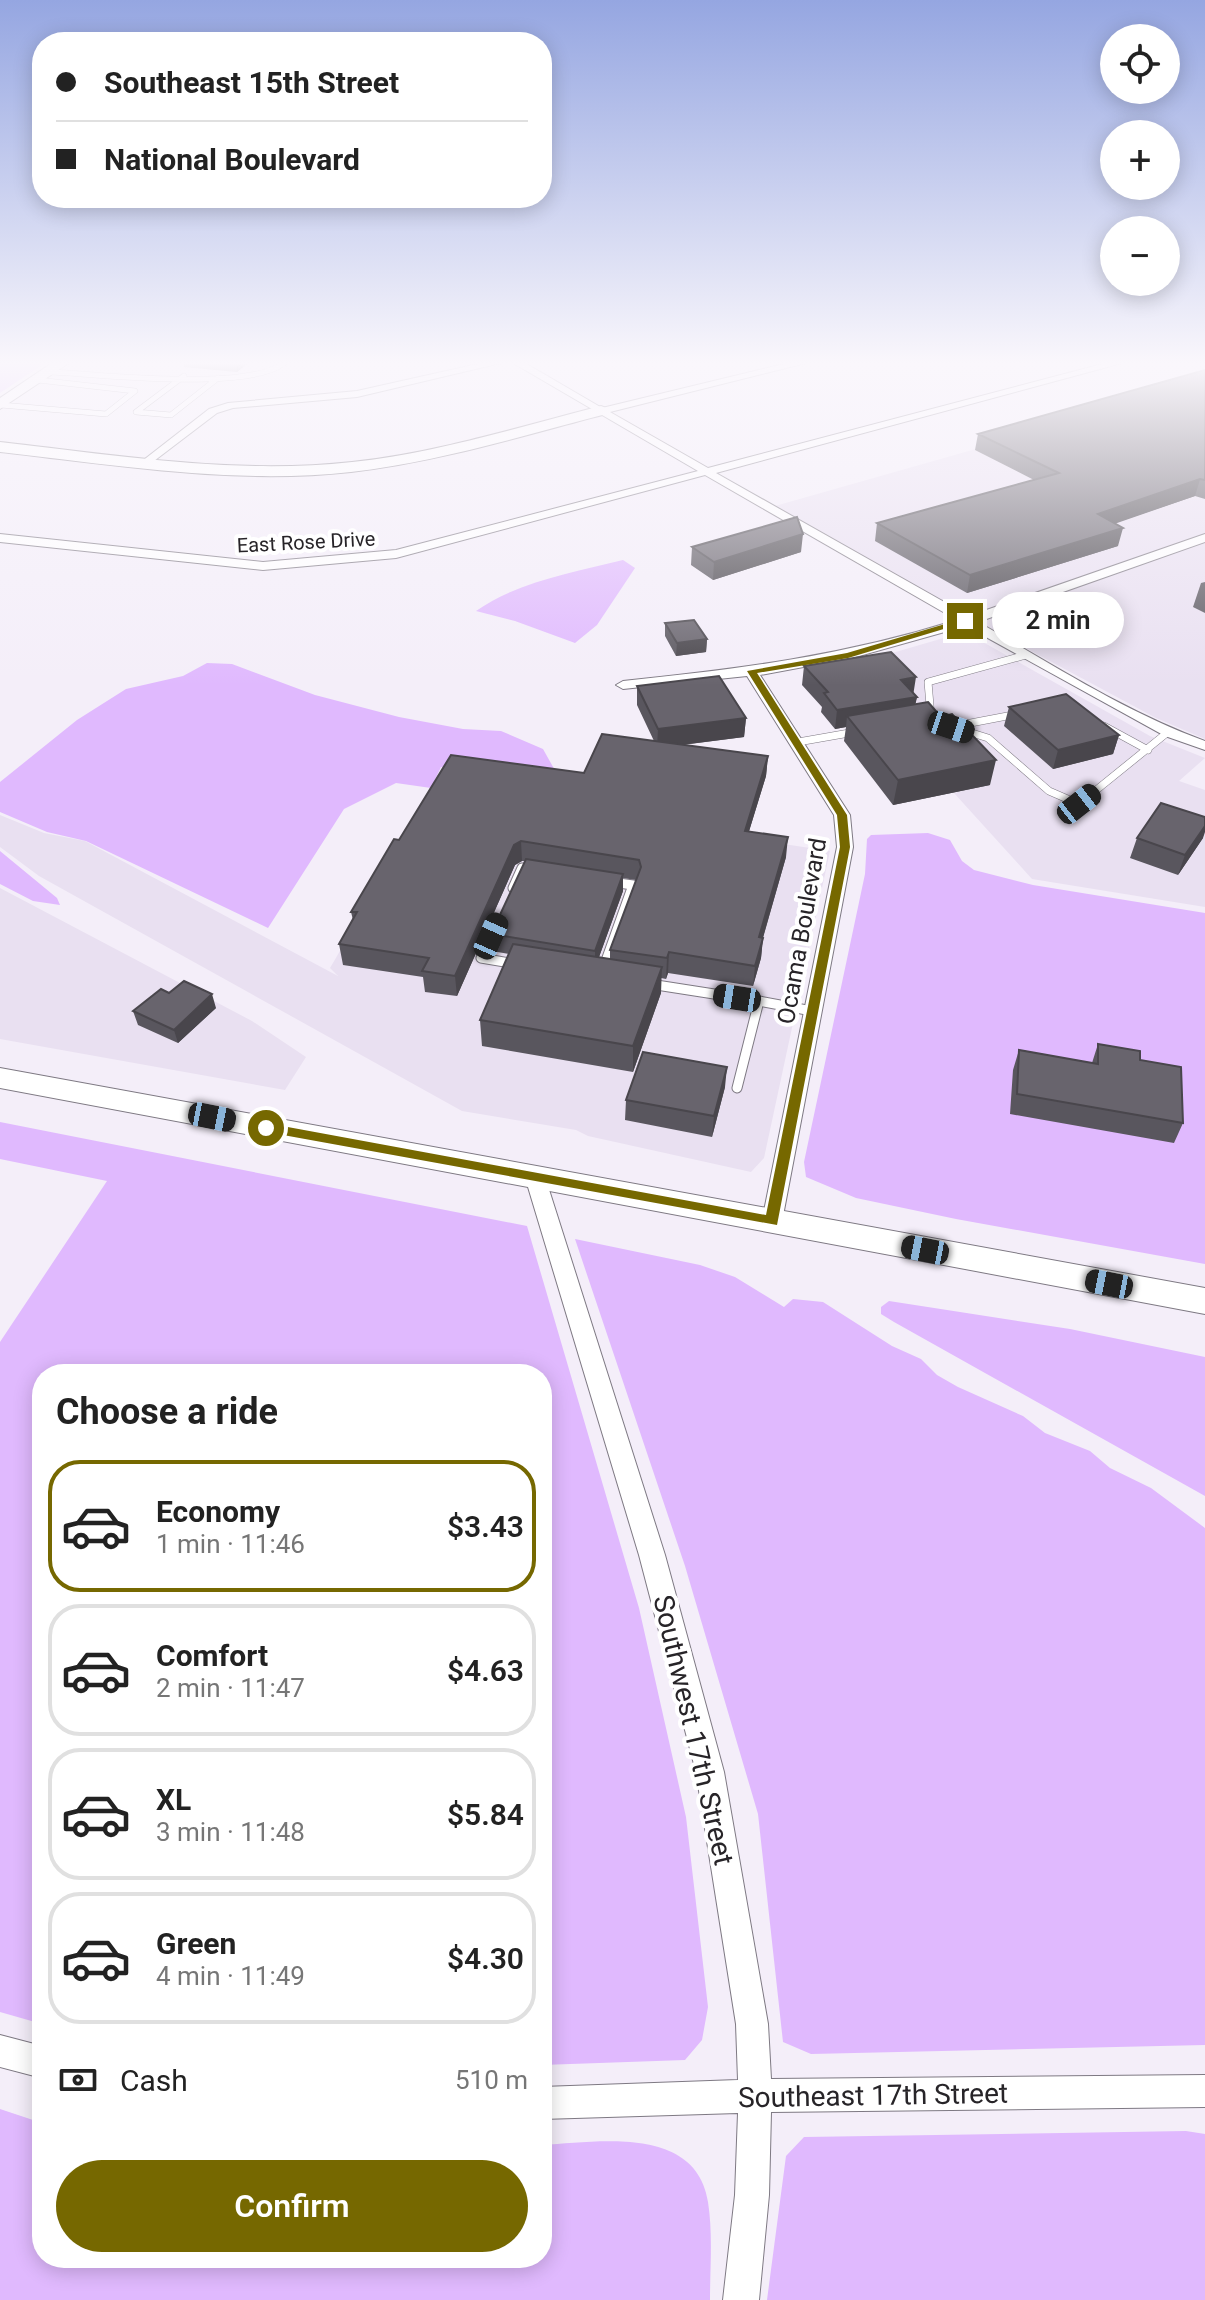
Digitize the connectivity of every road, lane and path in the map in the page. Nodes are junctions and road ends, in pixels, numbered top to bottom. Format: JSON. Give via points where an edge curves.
{"nodes":[{"id":1,"x":703,"y":470,"type":"edge"},
{"id":2,"x":718,"y":470,"type":"edge"},
{"id":3,"x":708,"y":473,"type":"junction"},
{"id":4,"x":0,"y":538,"type":"edge"},
{"id":5,"x":1205,"y":538,"type":"edge"},
{"id":6,"x":965,"y":621,"type":"junction"},
{"id":7,"x":1026,"y":655,"type":"junction"},
{"id":8,"x":751,"y":671,"type":"junction"},
{"id":9,"x":623,"y":685,"type":"dead end"},
{"id":10,"x":1022,"y":713,"type":"edge"},
{"id":11,"x":932,"y":719,"type":"junction"},
{"id":12,"x":1092,"y":720,"type":"edge"},
{"id":13,"x":917,"y":722,"type":"edge"},
{"id":14,"x":951,"y":727,"type":"junction"},
{"id":15,"x":872,"y":729,"type":"edge"},
{"id":16,"x":1168,"y":732,"type":"junction"},
{"id":17,"x":798,"y":742,"type":"junction"},
{"id":18,"x":1205,"y":746,"type":"edge"},
{"id":19,"x":1148,"y":750,"type":"junction"},
{"id":20,"x":549,"y":872,"type":"edge"},
{"id":21,"x":605,"y":881,"type":"edge"},
{"id":22,"x":510,"y":894,"type":"edge"},
{"id":23,"x":499,"y":920,"type":"edge"},
{"id":24,"x":526,"y":965,"type":"edge"},
{"id":25,"x":616,"y":979,"type":"edge"},
{"id":26,"x":646,"y":984,"type":"edge"},
{"id":27,"x":759,"y":1001,"type":"junction"},
{"id":28,"x":812,"y":1011,"type":"junction"},
{"id":29,"x":0,"y":1078,"type":"edge"},
{"id":30,"x":737,"y":1088,"type":"dead end"},
{"id":31,"x":535,"y":1177,"type":"junction"},
{"id":32,"x":772,"y":1221,"type":"junction"},
{"id":33,"x":1205,"y":1301,"type":"edge"},
{"id":34,"x":0,"y":2051,"type":"edge"},
{"id":35,"x":32,"y":2059,"type":"edge"},
{"id":36,"x":1205,"y":2091,"type":"edge"},
{"id":37,"x":755,"y":2096,"type":"junction"},
{"id":38,"x":552,"y":2103,"type":"edge"},
{"id":39,"x":741,"y":2300,"type":"edge"}],
"edges":[{"from":1,"to":3,"type":"street"},
{"from":2,"to":3,"type":"street","name":"East Rose Drive"},
{"from":3,"to":4,"type":"street","name":"East Rose Drive","via":[[427,548],[345,561],[218,563]]},
{"from":3,"to":6,"type":"street"},
{"from":5,"to":6,"type":"street"},
{"from":6,"to":7,"type":"street"},
{"from":6,"to":8,"type":"street","via":[[848,655]]},
{"from":7,"to":11,"type":"lane","via":[[928,682]]},
{"from":7,"to":16,"type":"street"},
{"from":8,"to":9,"type":"street"},
{"from":8,"to":17,"type":"street","name":"Ocama Boulevard"},
{"from":10,"to":14,"type":"lane"},
{"from":11,"to":13,"type":"lane"},
{"from":11,"to":14,"type":"lane"},
{"from":12,"to":19,"type":"lane"},
{"from":14,"to":19,"type":"lane","via":[[988,738],[1049,791],[1079,804]]},
{"from":15,"to":17,"type":"lane"},
{"from":16,"to":18,"type":"street"},
{"from":16,"to":19,"type":"lane"},
{"from":17,"to":28,"type":"street","name":"Ocama Boulevard","via":[[842,815],[845,847]]},
{"from":20,"to":22,"type":"lane","via":[[522,868]]},
{"from":21,"to":25,"type":"lane","via":[[633,885],[600,977]]},
{"from":23,"to":24,"type":"lane","via":[[481,958]]},
{"from":26,"to":27,"type":"lane"},
{"from":27,"to":28,"type":"lane"},
{"from":27,"to":30,"type":"lane"},
{"from":28,"to":32,"type":"street","name":"Ocama Boulevard"},
{"from":29,"to":31,"type":"main road"},
{"from":31,"to":32,"type":"main road"},
{"from":31,"to":37,"type":"street","name":"Southwest 17th Street","via":[[652,1555],[710,1772],[752,2024]]},
{"from":32,"to":33,"type":"main road"},
{"from":34,"to":35,"type":"street"},
{"from":36,"to":37,"type":"street","name":"Southeast 17th Street"},
{"from":37,"to":38,"type":"street","name":"Southeast 17th Street"},
{"from":37,"to":39,"type":"street","name":"Southwest 17th Street"}]}
